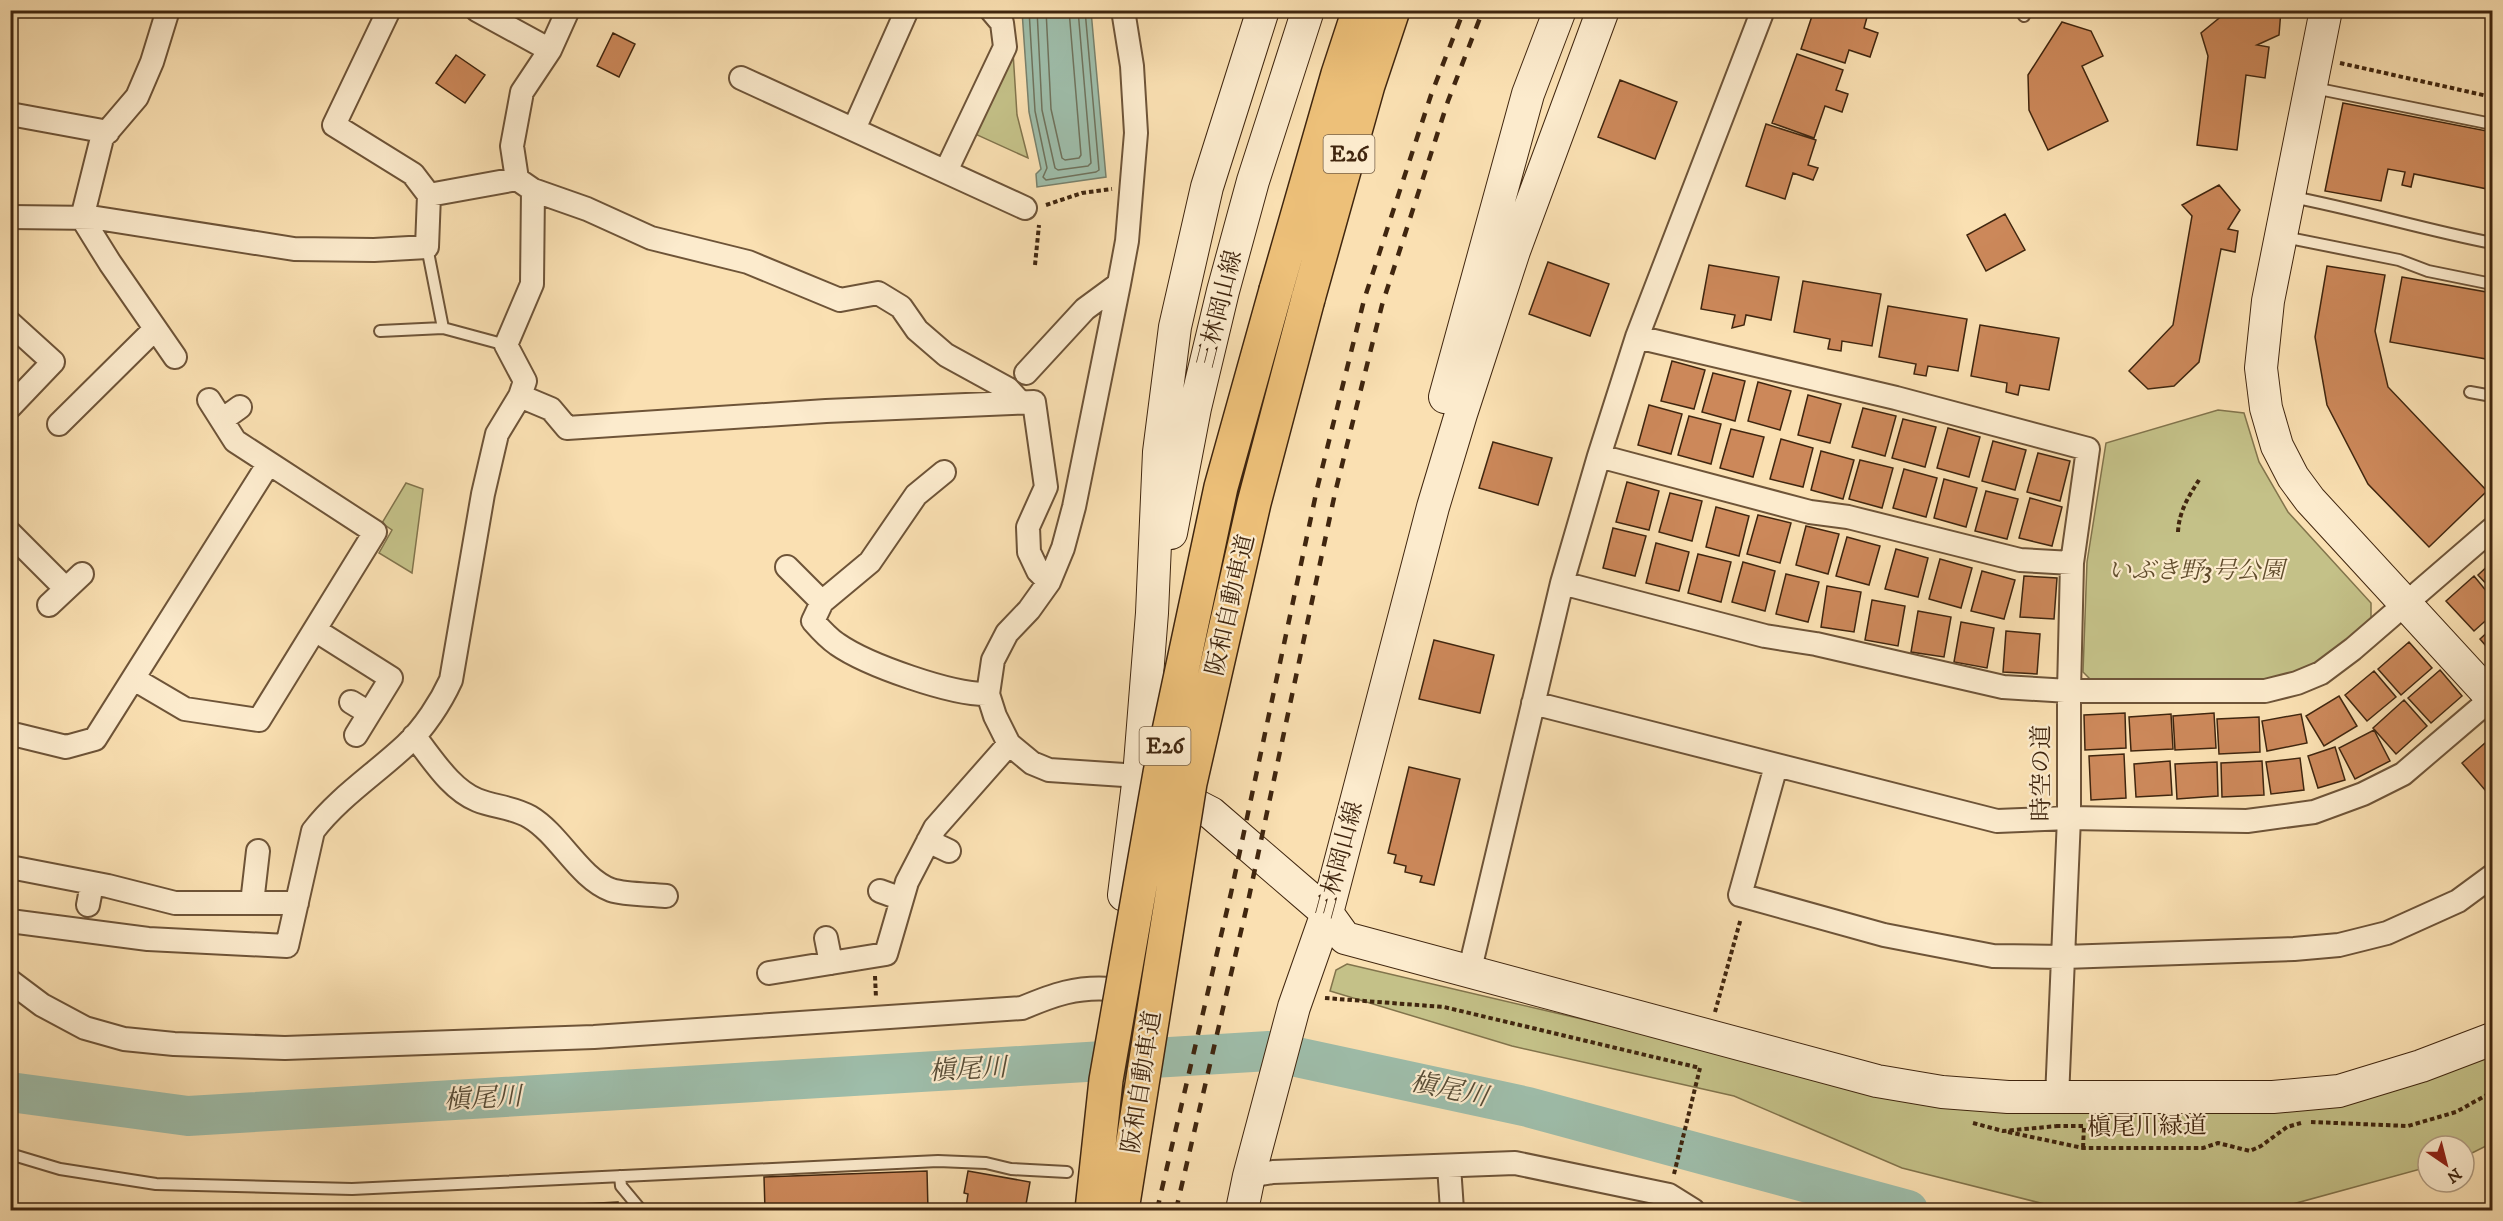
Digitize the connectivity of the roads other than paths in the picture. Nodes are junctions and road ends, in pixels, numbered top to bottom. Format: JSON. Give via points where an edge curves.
{"nodes":[{"id":1,"x":168,"y":10,"type":"edge"},
{"id":2,"x":389,"y":10,"type":"edge"},
{"id":3,"x":477,"y":10,"type":"edge"},
{"id":4,"x":568,"y":10,"type":"edge"},
{"id":5,"x":908,"y":10,"type":"edge"},
{"id":6,"x":991,"y":10,"type":"edge"},
{"id":7,"x":1123,"y":10,"type":"edge"},
{"id":8,"x":1263,"y":10,"type":"edge"},
{"id":9,"x":1308,"y":10,"type":"edge"},
{"id":10,"x":1359,"y":10,"type":"edge"},
{"id":11,"x":1393,"y":10,"type":"edge"},
{"id":12,"x":1560,"y":10,"type":"edge"},
{"id":13,"x":1604,"y":10,"type":"edge"},
{"id":14,"x":1763,"y":10,"type":"edge"},
{"id":15,"x":2326,"y":10,"type":"edge"},
{"id":16,"x":550,"y":50,"type":"junction"},
{"id":17,"x":741,"y":78,"type":"dead end"},
{"id":18,"x":2311,"y":87,"type":"junction"},
{"id":19,"x":10,"y":114,"type":"edge"},
{"id":20,"x":2493,"y":124,"type":"edge"},
{"id":21,"x":854,"y":129,"type":"junction"},
{"id":22,"x":108,"y":132,"type":"junction"},
{"id":23,"x":946,"y":171,"type":"junction"},
{"id":24,"x":525,"y":185,"type":"junction"},
{"id":25,"x":429,"y":195,"type":"junction"},
{"id":26,"x":2289,"y":196,"type":"junction"},
{"id":27,"x":1035,"y":215,"type":"road end"},
{"id":28,"x":10,"y":218,"type":"edge"},
{"id":29,"x":82,"y":218,"type":"junction"},
{"id":30,"x":2281,"y":237,"type":"junction"},
{"id":31,"x":2493,"y":243,"type":"edge"},
{"id":32,"x":427,"y":247,"type":"junction"},
{"id":33,"x":1119,"y":284,"type":"junction"},
{"id":34,"x":2493,"y":284,"type":"edge"},
{"id":35,"x":10,"y":323,"type":"edge"},
{"id":36,"x":443,"y":328,"type":"junction"},
{"id":37,"x":155,"y":329,"type":"junction"},
{"id":38,"x":380,"y":330,"type":"dead end"},
{"id":39,"x":1637,"y":337,"type":"junction"},
{"id":40,"x":506,"y":345,"type":"junction"},
{"id":41,"x":175,"y":357,"type":"dead end"},
{"id":42,"x":1026,"y":373,"type":"dead end"},
{"id":43,"x":2470,"y":392,"type":"dead end"},
{"id":44,"x":520,"y":396,"type":"junction"},
{"id":45,"x":2493,"y":396,"type":"edge"},
{"id":46,"x":209,"y":400,"type":"dead end"},
{"id":47,"x":1020,"y":402,"type":"junction"},
{"id":48,"x":10,"y":407,"type":"edge"},
{"id":49,"x":59,"y":424,"type":"dead end"},
{"id":50,"x":1599,"y":456,"type":"junction"},
{"id":51,"x":269,"y":463,"type":"junction"},
{"id":52,"x":944,"y":472,"type":"dead end"},
{"id":53,"x":1433,"y":507,"type":"junction"},
{"id":54,"x":2493,"y":529,"type":"edge"},
{"id":55,"x":10,"y":533,"type":"edge"},
{"id":56,"x":2072,"y":564,"type":"junction"},
{"id":57,"x":787,"y":567,"type":"dead end"},
{"id":58,"x":1048,"y":582,"type":"junction"},
{"id":59,"x":1562,"y":583,"type":"junction"},
{"id":60,"x":822,"y":602,"type":"junction"},
{"id":61,"x":2405,"y":604,"type":"junction"},
{"id":62,"x":49,"y":605,"type":"dead end"},
{"id":63,"x":1152,"y":613,"type":"junction"},
{"id":64,"x":315,"y":630,"type":"junction"},
{"id":65,"x":134,"y":679,"type":"junction"},
{"id":66,"x":2069,"y":691,"type":"junction"},
{"id":67,"x":988,"y":694,"type":"junction"},
{"id":68,"x":2492,"y":698,"type":"edge"},
{"id":69,"x":1533,"y":704,"type":"junction"},
{"id":70,"x":356,"y":735,"type":"dead end"},
{"id":71,"x":414,"y":736,"type":"junction"},
{"id":72,"x":10,"y":737,"type":"edge"},
{"id":73,"x":1009,"y":744,"type":"junction"},
{"id":74,"x":1776,"y":766,"type":"junction"},
{"id":75,"x":1139,"y":776,"type":"junction"},
{"id":76,"x":2069,"y":818,"type":"junction"},
{"id":77,"x":928,"y":841,"type":"junction"},
{"id":78,"x":258,"y":851,"type":"dead end"},
{"id":79,"x":949,"y":851,"type":"dead end"},
{"id":80,"x":10,"y":867,"type":"edge"},
{"id":81,"x":2493,"y":876,"type":"edge"},
{"id":82,"x":880,"y":891,"type":"dead end"},
{"id":83,"x":666,"y":896,"type":"dead end"},
{"id":84,"x":902,"y":898,"type":"junction"},
{"id":85,"x":252,"y":903,"type":"junction"},
{"id":86,"x":297,"y":903,"type":"junction"},
{"id":87,"x":1327,"y":913,"type":"junction"},
{"id":88,"x":10,"y":921,"type":"edge"},
{"id":89,"x":826,"y":938,"type":"dead end"},
{"id":90,"x":2064,"y":957,"type":"junction"},
{"id":91,"x":831,"y":963,"type":"junction"},
{"id":92,"x":769,"y":973,"type":"dead end"},
{"id":93,"x":1469,"y":973,"type":"junction"},
{"id":94,"x":10,"y":981,"type":"edge"},
{"id":95,"x":1110,"y":998,"type":"junction"},
{"id":96,"x":2493,"y":1039,"type":"edge"},
{"id":97,"x":2057,"y":1098,"type":"junction"},
{"id":98,"x":10,"y":1154,"type":"edge"},
{"id":99,"x":1076,"y":1165,"type":"junction"},
{"id":100,"x":1252,"y":1165,"type":"junction"},
{"id":101,"x":1449,"y":1166,"type":"junction"},
{"id":102,"x":620,"y":1176,"type":"junction"},
{"id":103,"x":641,"y":1210,"type":"edge"},
{"id":104,"x":1076,"y":1210,"type":"edge"},
{"id":105,"x":1092,"y":1210,"type":"edge"},
{"id":106,"x":1122,"y":1210,"type":"edge"},
{"id":107,"x":1242,"y":1210,"type":"edge"},
{"id":108,"x":1452,"y":1210,"type":"edge"},
{"id":109,"x":1693,"y":1210,"type":"edge"}],
"edges":[{"from":1,"to":22,"type":"street","via":[[137,97]]},
{"from":2,"to":25,"type":"street","via":[[334,125],[413,174]]},
{"from":3,"to":16,"type":"street"},
{"from":4,"to":16,"type":"street"},
{"from":5,"to":21,"type":"street"},
{"from":6,"to":23,"type":"street","via":[[1002,23],[1005,47]]},
{"from":7,"to":33,"type":"street","via":[[1132,66],[1136,133]]},
{"from":8,"to":63,"type":"main road","name":"三林岡山線","via":[[1207,187],[1174,327],[1159,452]]},
{"from":9,"to":63,"type":"main road","name":"三林岡山線","via":[[1253,181],[1223,291]]},
{"from":10,"to":105,"type":"highway","name":"阪和自動車道","number":"E26","bridge":true,"via":[[1221,487],[1160,773],[1106,1080]]},
{"from":11,"to":106,"type":"highway","name":"阪和自動車道","number":"E26","bridge":true,"via":[[1368,85],[1254,504],[1190,783]]},
{"from":12,"to":53,"type":"main road","name":"三林岡山線","via":[[1528,94],[1434,435]]},
{"from":13,"to":53,"type":"main road","name":"三林岡山線","via":[[1495,307]]},
{"from":14,"to":39,"type":"street"},
{"from":15,"to":18,"type":"main road"},
{"from":16,"to":24,"type":"street","via":[[522,92],[512,146]]},
{"from":17,"to":21,"type":"street"},
{"from":18,"to":20,"type":"lane"},
{"from":18,"to":26,"type":"main road"},
{"from":19,"to":22,"type":"street"},
{"from":21,"to":23,"type":"street"},
{"from":22,"to":29,"type":"street","via":[[102,138]]},
{"from":23,"to":27,"type":"street"},
{"from":24,"to":25,"type":"street"},
{"from":24,"to":40,"type":"street","via":[[532,284]]},
{"from":24,"to":47,"type":"street","via":[[651,238],[748,262],[840,300],[878,293],[901,307],[917,330],[946,355],[1008,389]]},
{"from":25,"to":32,"type":"street"},
{"from":26,"to":30,"type":"main road"},
{"from":26,"to":31,"type":"lane"},
{"from":28,"to":29,"type":"street"},
{"from":29,"to":32,"type":"street","via":[[294,249]]},
{"from":29,"to":37,"type":"street"},
{"from":30,"to":34,"type":"lane","via":[[2400,260],[2428,271]]},
{"from":30,"to":61,"type":"main road","via":[[2268,301],[2261,368],[2266,408],[2277,446],[2310,500]]},
{"from":32,"to":36,"type":"lane"},
{"from":33,"to":42,"type":"street","via":[[1085,309]]},
{"from":33,"to":58,"type":"street","via":[[1074,507],[1063,548]]},
{"from":35,"to":48,"type":"street","via":[[53,362]]},
{"from":36,"to":38,"type":"lane"},
{"from":36,"to":40,"type":"lane"},
{"from":37,"to":41,"type":"street"},
{"from":37,"to":49,"type":"street"},
{"from":39,"to":50,"type":"street"},
{"from":39,"to":56,"type":"street","name":"時空の道","via":[[1896,398],[2088,449]]},
{"from":40,"to":44,"type":"street","via":[[525,381]]},
{"from":43,"to":45,"type":"lane"},
{"from":44,"to":47,"type":"street","via":[[551,409],[567,428]]},
{"from":44,"to":71,"type":"street","via":[[497,434],[451,680]]},
{"from":46,"to":51,"type":"street","via":[[231,413],[235,441]]},
{"from":47,"to":58,"type":"street","via":[[1034,402],[1046,487],[1028,527],[1029,552]]},
{"from":50,"to":56,"type":"street","via":[[1810,512],[1848,517],[2020,560]]},
{"from":50,"to":59,"type":"street"},
{"from":51,"to":64,"type":"street","via":[[375,532]]},
{"from":51,"to":65,"type":"street"},
{"from":52,"to":60,"type":"street","via":[[916,495],[870,562]]},
{"from":53,"to":87,"type":"main road","name":"三林岡山線"},
{"from":54,"to":61,"type":"street"},
{"from":55,"to":62,"type":"street","via":[[74,581]]},
{"from":56,"to":66,"type":"street","name":"時空の道"},
{"from":57,"to":60,"type":"street"},
{"from":58,"to":67,"type":"street","via":[[1007,633],[993,660]]},
{"from":59,"to":66,"type":"street","via":[[1765,636],[1993,685]]},
{"from":59,"to":69,"type":"street"},
{"from":60,"to":67,"type":"street","via":[[813,621],[836,644],[935,684],[974,695]]},
{"from":61,"to":66,"type":"street","via":[[2321,673],[2265,691]]},
{"from":61,"to":68,"type":"main road"},
{"from":63,"to":75,"type":"main road","name":"三林岡山線"},
{"from":64,"to":65,"type":"street","via":[[259,720],[185,709]]},
{"from":64,"to":70,"type":"street","via":[[391,678],[360,707]]},
{"from":65,"to":72,"type":"street","via":[[95,739],[66,747],[17,735]]},
{"from":66,"to":76,"type":"street","name":"時空の道"},
{"from":67,"to":73,"type":"street"},
{"from":68,"to":76,"type":"street","via":[[2403,774],[2314,812],[2247,821]]},
{"from":69,"to":74,"type":"street"},
{"from":69,"to":93,"type":"street"},
{"from":71,"to":83,"type":"street","via":[[461,792],[528,816],[544,827],[596,882],[612,890]]},
{"from":71,"to":86,"type":"street","via":[[313,831]]},
{"from":73,"to":75,"type":"street","via":[[1032,763],[1049,770]]},
{"from":73,"to":77,"type":"street"},
{"from":74,"to":76,"type":"street","via":[[1997,821]]},
{"from":74,"to":90,"type":"street","via":[[1740,896],[1884,935],[1993,956]]},
{"from":75,"to":87,"type":"main road","via":[[1211,813]]},
{"from":75,"to":95,"type":"main road","name":"三林岡山線"},
{"from":76,"to":90,"type":"street","name":"時空の道"},
{"from":77,"to":79,"type":"street"},
{"from":77,"to":84,"type":"street"},
{"from":78,"to":85,"type":"street"},
{"from":80,"to":85,"type":"street","via":[[90,894],[175,903],[204,913]]},
{"from":81,"to":90,"type":"street","via":[[2458,901],[2387,933],[2339,945]]},
{"from":82,"to":84,"type":"street"},
{"from":84,"to":91,"type":"street","via":[[886,954]]},
{"from":85,"to":86,"type":"street"},
{"from":86,"to":88,"type":"street","via":[[287,946],[148,939]]},
{"from":87,"to":93,"type":"main road","via":[[1345,938]]},
{"from":87,"to":100,"type":"main road","name":"三林岡山線","via":[[1296,1000]]},
{"from":89,"to":91,"type":"street"},
{"from":90,"to":97,"type":"street","name":"時空の道"},
{"from":91,"to":92,"type":"street"},
{"from":93,"to":97,"type":"main road","via":[[1877,1081],[1942,1092]]},
{"from":94,"to":95,"type":"street","via":[[42,1005],[85,1028],[124,1039],[285,1048],[594,1037],[1022,1008],[1063,991],[1097,987]]},
{"from":95,"to":99,"type":"main road","name":"三林岡山線"},
{"from":96,"to":97,"type":"main road","via":[[2339,1091],[2273,1097]]},
{"from":98,"to":102,"type":"lane","via":[[60,1169],[156,1184],[352,1189]]},
{"from":99,"to":102,"type":"lane","via":[[1011,1169],[986,1163],[938,1161]]},
{"from":99,"to":104,"type":"main road","name":"三林岡山線"},
{"from":100,"to":101,"type":"street","via":[[1273,1172]]},
{"from":100,"to":107,"type":"main road","name":"三林岡山線"},
{"from":101,"to":108,"type":"street"},
{"from":101,"to":109,"type":"street","via":[[1515,1162],[1669,1195]]},
{"from":102,"to":103,"type":"lane","via":[[621,1185]]}]}
